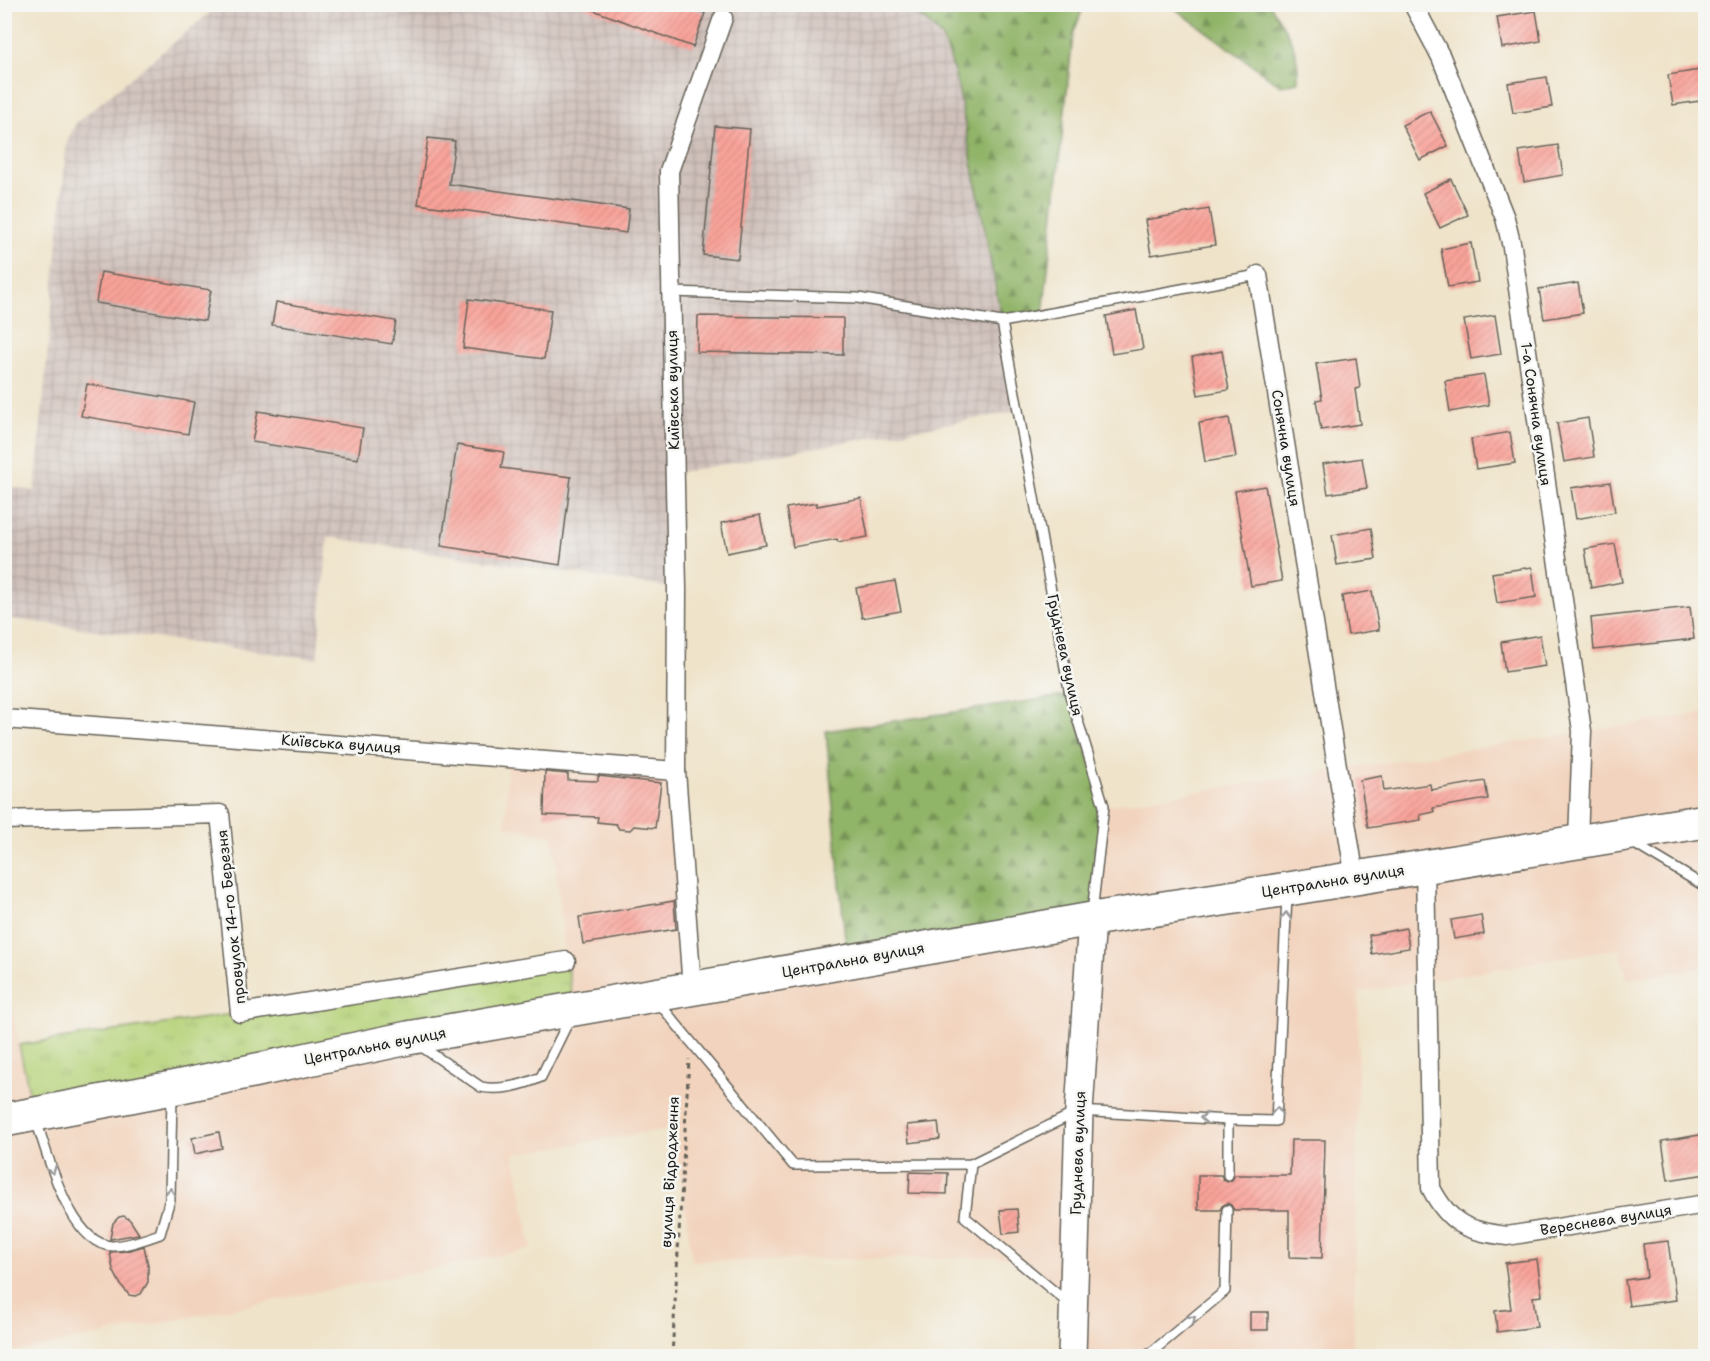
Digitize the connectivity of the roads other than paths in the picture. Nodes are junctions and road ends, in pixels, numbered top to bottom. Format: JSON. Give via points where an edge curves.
{"nodes":[{"id":1,"x":1413,"y":4,"type":"edge"},
{"id":2,"x":723,"y":18,"type":"dead end"},
{"id":3,"x":1258,"y":275,"type":"joint"},
{"id":4,"x":672,"y":292,"type":"junction"},
{"id":5,"x":1002,"y":322,"type":"junction"},
{"id":6,"x":4,"y":719,"type":"edge"},
{"id":7,"x":676,"y":771,"type":"junction"},
{"id":8,"x":4,"y":820,"type":"edge"},
{"id":9,"x":1706,"y":820,"type":"edge"},
{"id":10,"x":1619,"y":835,"type":"junction"},
{"id":11,"x":1578,"y":841,"type":"junction"},
{"id":12,"x":1425,"y":866,"type":"junction"},
{"id":13,"x":1355,"y":878,"type":"junction"},
{"id":14,"x":1706,"y":887,"type":"edge"},
{"id":15,"x":1288,"y":889,"type":"junction"},
{"id":16,"x":1092,"y":919,"type":"junction"},
{"id":17,"x":566,"y":961,"type":"dead end"},
{"id":18,"x":692,"y":988,"type":"junction"},
{"id":19,"x":653,"y":995,"type":"junction"},
{"id":20,"x":575,"y":1009,"type":"junction"},
{"id":21,"x":408,"y":1038,"type":"junction"},
{"id":22,"x":172,"y":1088,"type":"junction"},
{"id":23,"x":1079,"y":1111,"type":"junction"},
{"id":24,"x":19,"y":1117,"type":"edge"},
{"id":25,"x":1228,"y":1120,"type":"junction"},
{"id":26,"x":971,"y":1164,"type":"junction"},
{"id":27,"x":1228,"y":1175,"type":"dead end"},
{"id":28,"x":1706,"y":1204,"type":"edge"},
{"id":29,"x":1227,"y":1210,"type":"dead end"},
{"id":30,"x":1072,"y":1307,"type":"junction"},
{"id":31,"x":1072,"y":1356,"type":"edge"},
{"id":32,"x":1147,"y":1356,"type":"edge"}],
"edges":[{"from":1,"to":11,"type":"street","name":"1-а Сонячна вулиця","via":[[1441,57],[1505,218],[1512,247],[1582,731]]},
{"from":2,"to":4,"type":"street","name":"Київська вулиця","via":[[669,171]]},
{"from":3,"to":5,"type":"lane","name":"Сонячна вулиця"},
{"from":3,"to":13,"type":"street","name":"Сонячна вулиця"},
{"from":4,"to":5,"type":"lane","via":[[858,298]]},
{"from":4,"to":7,"type":"street","name":"Київська вулиця"},
{"from":5,"to":16,"type":"lane","name":"Груднева вулиця","via":[[1070,695],[1104,806]]},
{"from":6,"to":7,"type":"street","name":"Київська вулиця"},
{"from":7,"to":18,"type":"street","name":"Київська вулиця"},
{"from":8,"to":17,"type":"street","name":"провулок 14-го Березня","via":[[220,814],[240,1013]]},
{"from":9,"to":10,"type":"highway","name":"Центральна вулиця"},
{"from":10,"to":11,"type":"highway","name":"Центральна вулиця"},
{"from":10,"to":14,"type":"lane"},
{"from":11,"to":12,"type":"highway","name":"Центральна вулиця"},
{"from":12,"to":13,"type":"highway","name":"Центральна вулиця"},
{"from":12,"to":28,"type":"street","name":"Вереснева вулиця","via":[[1431,1188],[1441,1208],[1459,1223],[1482,1233],[1507,1236]]},
{"from":13,"to":15,"type":"highway","name":"Центральна вулиця"},
{"from":15,"to":16,"type":"highway","name":"Центральна вулиця"},
{"from":25,"to":15,"type":"lane","one_way":true,"via":[[1276,1121]]},
{"from":16,"to":18,"type":"highway","name":"Центральна вулиця"},
{"from":16,"to":23,"type":"street","name":"Груднева вулиця"},
{"from":18,"to":19,"type":"highway","name":"Центральна вулиця"},
{"from":19,"to":20,"type":"highway","name":"Центральна вулиця"},
{"from":19,"to":26,"type":"lane","via":[[793,1165]]},
{"from":20,"to":21,"type":"highway","name":"Центральна вулиця"},
{"from":20,"to":21,"type":"lane","via":[[541,1077],[491,1089],[481,1087]]},
{"from":21,"to":22,"type":"highway","name":"Центральна вулиця"},
{"from":22,"to":24,"type":"highway","name":"Центральна вулиця"},
{"from":24,"to":22,"type":"lane","one_way":true,"via":[[54,1175],[77,1224],[94,1242],[109,1246],[143,1240],[160,1234],[170,1199]]},
{"from":25,"to":23,"type":"lane","one_way":true},
{"from":23,"to":26,"type":"lane"},
{"from":23,"to":30,"type":"street","name":"Груднева вулиця"},
{"from":25,"to":27,"type":"lane"},
{"from":26,"to":30,"type":"lane","via":[[965,1217]]},
{"from":32,"to":29,"type":"lane","one_way":true,"via":[[1225,1291]]},
{"from":30,"to":31,"type":"street","name":"Груднева вулиця"}]}
